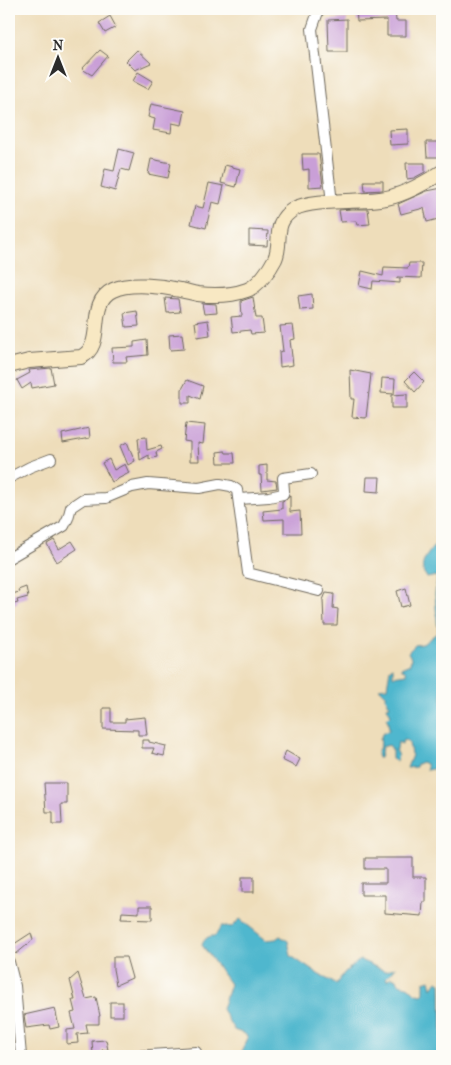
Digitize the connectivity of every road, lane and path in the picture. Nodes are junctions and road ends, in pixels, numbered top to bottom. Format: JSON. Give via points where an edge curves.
{"nodes":[{"id":1,"x":319,"y":9,"type":"edge"},
{"id":2,"x":442,"y":172,"type":"edge"},
{"id":3,"x":332,"y":203,"type":"junction"},
{"id":4,"x":9,"y":366,"type":"edge"},
{"id":5,"x":51,"y":459,"type":"dead end"},
{"id":6,"x":311,"y":474,"type":"dead end"},
{"id":7,"x":9,"y":478,"type":"edge"},
{"id":8,"x":239,"y":499,"type":"junction"},
{"id":9,"x":9,"y":558,"type":"edge"},
{"id":10,"x":319,"y":591,"type":"dead end"},
{"id":11,"x":9,"y":962,"type":"edge"},
{"id":12,"x":14,"y":1034,"type":"edge"},
{"id":13,"x":196,"y":1052,"type":"dead end"},
{"id":14,"x":21,"y":1056,"type":"edge"},
{"id":15,"x":135,"y":1056,"type":"edge"}],
"edges":[{"from":1,"to":3,"type":"street","via":[[312,29]]},
{"from":2,"to":3,"type":"street","via":[[422,185],[383,199]]},
{"from":3,"to":4,"type":"street","via":[[311,203],[294,209],[285,218],[278,227],[275,258],[261,279],[249,289],[225,294],[198,294],[163,287],[121,286],[103,298],[96,312],[93,347],[89,353],[81,357]]},
{"from":5,"to":7,"type":"street"},
{"from":6,"to":8,"type":"street","via":[[283,478],[282,494]]},
{"from":8,"to":9,"type":"street","via":[[237,490],[220,484],[199,488],[148,484],[106,498],[83,499],[71,506],[64,526]]},
{"from":8,"to":10,"type":"street","via":[[248,573]]},
{"from":11,"to":12,"type":"street","via":[[15,986]]},
{"from":12,"to":14,"type":"street"},
{"from":13,"to":15,"type":"street"}]}
